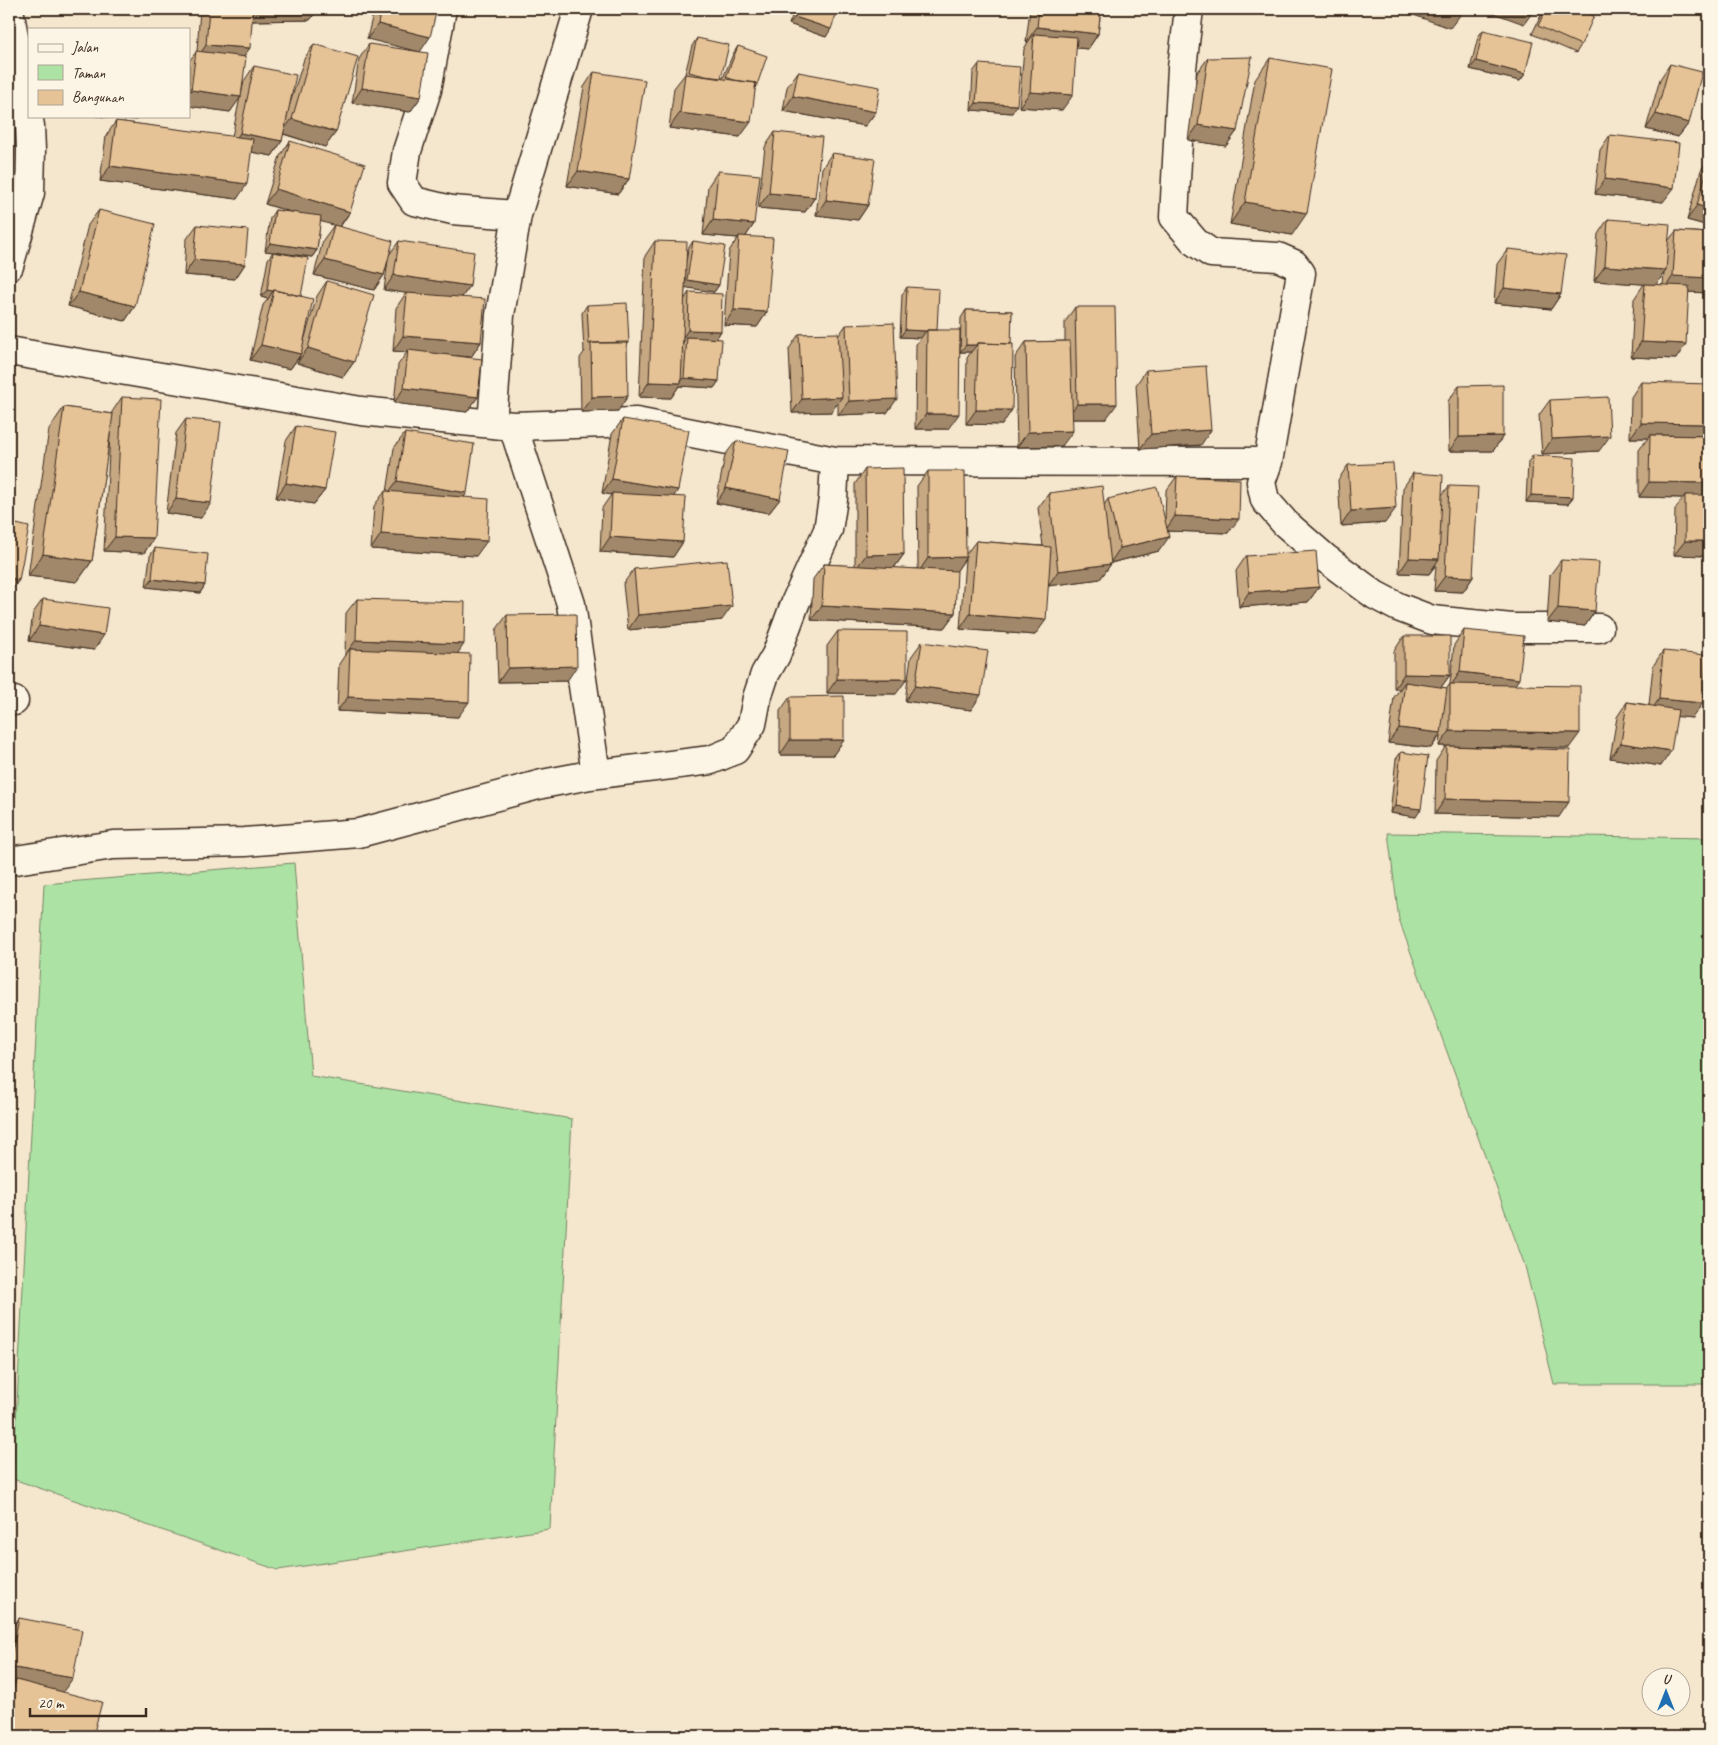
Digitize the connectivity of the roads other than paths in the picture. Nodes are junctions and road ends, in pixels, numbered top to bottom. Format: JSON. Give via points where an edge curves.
{"nodes":[{"id":1,"x":9,"y":9,"type":"edge"},
{"id":2,"x":442,"y":9,"type":"edge"},
{"id":3,"x":579,"y":9,"type":"edge"},
{"id":4,"x":1189,"y":9,"type":"edge"},
{"id":5,"x":28,"y":115,"type":"edge"},
{"id":6,"x":29,"y":118,"type":"edge"},
{"id":7,"x":517,"y":215,"type":"junction"},
{"id":8,"x":9,"y":266,"type":"edge"},
{"id":9,"x":9,"y":351,"type":"edge"},
{"id":10,"x":502,"y":425,"type":"junction"},
{"id":11,"x":835,"y":460,"type":"junction"},
{"id":12,"x":1268,"y":462,"type":"junction"},
{"id":13,"x":1600,"y":628,"type":"dead end"},
{"id":14,"x":596,"y":774,"type":"junction"},
{"id":15,"x":9,"y":861,"type":"edge"}],
"edges":[{"from":1,"to":5,"type":"street"},
{"from":2,"to":7,"type":"street","via":[[427,90],[407,151],[402,183],[414,201],[452,210]]},
{"from":3,"to":7,"type":"street"},
{"from":4,"to":12,"type":"street","via":[[1182,68],[1174,217],[1195,242],[1211,254],[1278,257],[1294,264],[1301,273]]},
{"from":6,"to":8,"type":"street","via":[[32,150],[30,193]]},
{"from":7,"to":10,"type":"street","via":[[500,315]]},
{"from":9,"to":10,"type":"street","via":[[361,411]]},
{"from":10,"to":11,"type":"street","via":[[636,422]]},
{"from":10,"to":14,"type":"street","via":[[571,604]]},
{"from":11,"to":12,"type":"street"},
{"from":11,"to":14,"type":"street","via":[[828,530],[765,674],[752,724],[735,750],[710,760]]},
{"from":12,"to":13,"type":"street","via":[[1261,482],[1265,500],[1285,523],[1325,558],[1375,595],[1398,607],[1432,620],[1512,628]]},
{"from":14,"to":15,"type":"street","via":[[542,784],[359,833],[245,842],[113,845]]}]}
